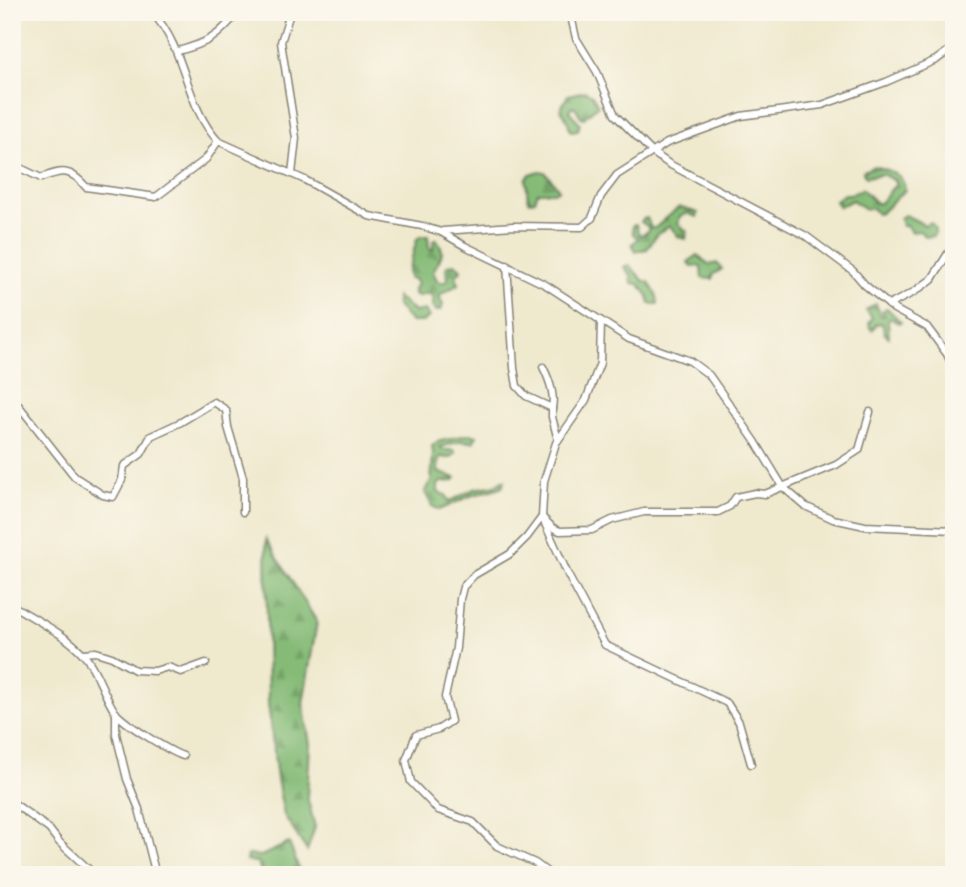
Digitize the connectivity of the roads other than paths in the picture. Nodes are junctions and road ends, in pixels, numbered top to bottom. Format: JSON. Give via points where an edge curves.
{"nodes":[{"id":1,"x":152,"y":12,"type":"edge"},
{"id":2,"x":237,"y":12,"type":"edge"},
{"id":3,"x":286,"y":12,"type":"edge"},
{"id":4,"x":570,"y":12,"type":"edge"},
{"id":5,"x":954,"y":47,"type":"edge"},
{"id":6,"x":178,"y":51,"type":"junction"},
{"id":7,"x":218,"y":141,"type":"junction"},
{"id":8,"x":652,"y":152,"type":"junction"},
{"id":9,"x":12,"y":164,"type":"edge"},
{"id":10,"x":292,"y":174,"type":"junction"},
{"id":11,"x":441,"y":232,"type":"junction"},
{"id":12,"x":954,"y":244,"type":"edge"},
{"id":13,"x":507,"y":265,"type":"junction"},
{"id":14,"x":889,"y":305,"type":"junction"},
{"id":15,"x":601,"y":321,"type":"junction"},
{"id":16,"x":543,"y":367,"type":"dead end"},
{"id":17,"x":954,"y":369,"type":"edge"},
{"id":18,"x":12,"y":397,"type":"edge"},
{"id":19,"x":552,"y":408,"type":"junction"},
{"id":20,"x":870,"y":412,"type":"dead end"},
{"id":21,"x":558,"y":440,"type":"junction"},
{"id":22,"x":783,"y":487,"type":"junction"},
{"id":23,"x":243,"y":512,"type":"dead end"},
{"id":24,"x":542,"y":517,"type":"junction"},
{"id":25,"x":954,"y":530,"type":"edge"},
{"id":26,"x":12,"y":605,"type":"edge"},
{"id":27,"x":83,"y":653,"type":"junction"},
{"id":28,"x":206,"y":663,"type":"dead end"},
{"id":29,"x":116,"y":713,"type":"junction"},
{"id":30,"x":183,"y":756,"type":"dead end"},
{"id":31,"x":751,"y":764,"type":"dead end"},
{"id":32,"x":12,"y":802,"type":"edge"},
{"id":33,"x":95,"y":875,"type":"edge"},
{"id":34,"x":156,"y":875,"type":"edge"},
{"id":35,"x":551,"y":875,"type":"edge"}],
"edges":[{"from":1,"to":6,"type":"street"},
{"from":2,"to":6,"type":"street","via":[[221,33],[203,45]]},
{"from":3,"to":10,"type":"street","via":[[289,16],[281,42],[296,138]]},
{"from":4,"to":8,"type":"street","via":[[576,38],[597,72],[611,109]]},
{"from":5,"to":8,"type":"street","via":[[886,82],[829,102],[741,116],[679,137]]},
{"from":6,"to":7,"type":"street","via":[[199,113]]},
{"from":7,"to":9,"type":"street","via":[[206,159],[156,197],[86,187],[76,174],[59,171],[41,178]]},
{"from":7,"to":10,"type":"street"},
{"from":8,"to":11,"type":"street","via":[[611,182],[593,218],[582,227]]},
{"from":8,"to":14,"type":"street","via":[[806,236]]},
{"from":10,"to":11,"type":"street","via":[[369,216]]},
{"from":11,"to":13,"type":"street"},
{"from":12,"to":14,"type":"street","via":[[932,279]]},
{"from":13,"to":15,"type":"street"},
{"from":13,"to":19,"type":"street","via":[[517,386],[526,396]]},
{"from":14,"to":17,"type":"street","via":[[927,327]]},
{"from":15,"to":21,"type":"street","via":[[600,363],[586,400]]},
{"from":15,"to":22,"type":"street","via":[[629,338],[690,361],[709,375]]},
{"from":16,"to":19,"type":"street"},
{"from":18,"to":23,"type":"street","via":[[75,477],[113,497],[124,466],[141,454],[150,436],[214,402],[226,410],[243,478]]},
{"from":19,"to":21,"type":"street"},
{"from":20,"to":22,"type":"street","via":[[859,450]]},
{"from":21,"to":24,"type":"street","via":[[544,481]]},
{"from":22,"to":24,"type":"street","via":[[736,497],[718,512],[644,512],[592,530],[560,531]]},
{"from":22,"to":25,"type":"street","via":[[805,506],[833,519],[865,526]]},
{"from":24,"to":31,"type":"street","via":[[606,645],[727,703],[739,722]]},
{"from":24,"to":35,"type":"street","via":[[510,554],[474,575],[463,587],[445,697],[451,721],[416,735],[406,760],[411,782],[438,810],[473,822],[497,846]]},
{"from":26,"to":27,"type":"street"},
{"from":27,"to":28,"type":"street","via":[[112,657],[135,670],[168,667],[181,672]]},
{"from":27,"to":29,"type":"street"},
{"from":29,"to":30,"type":"street"},
{"from":29,"to":34,"type":"street","via":[[127,779]]},
{"from":32,"to":33,"type":"street"}]}
